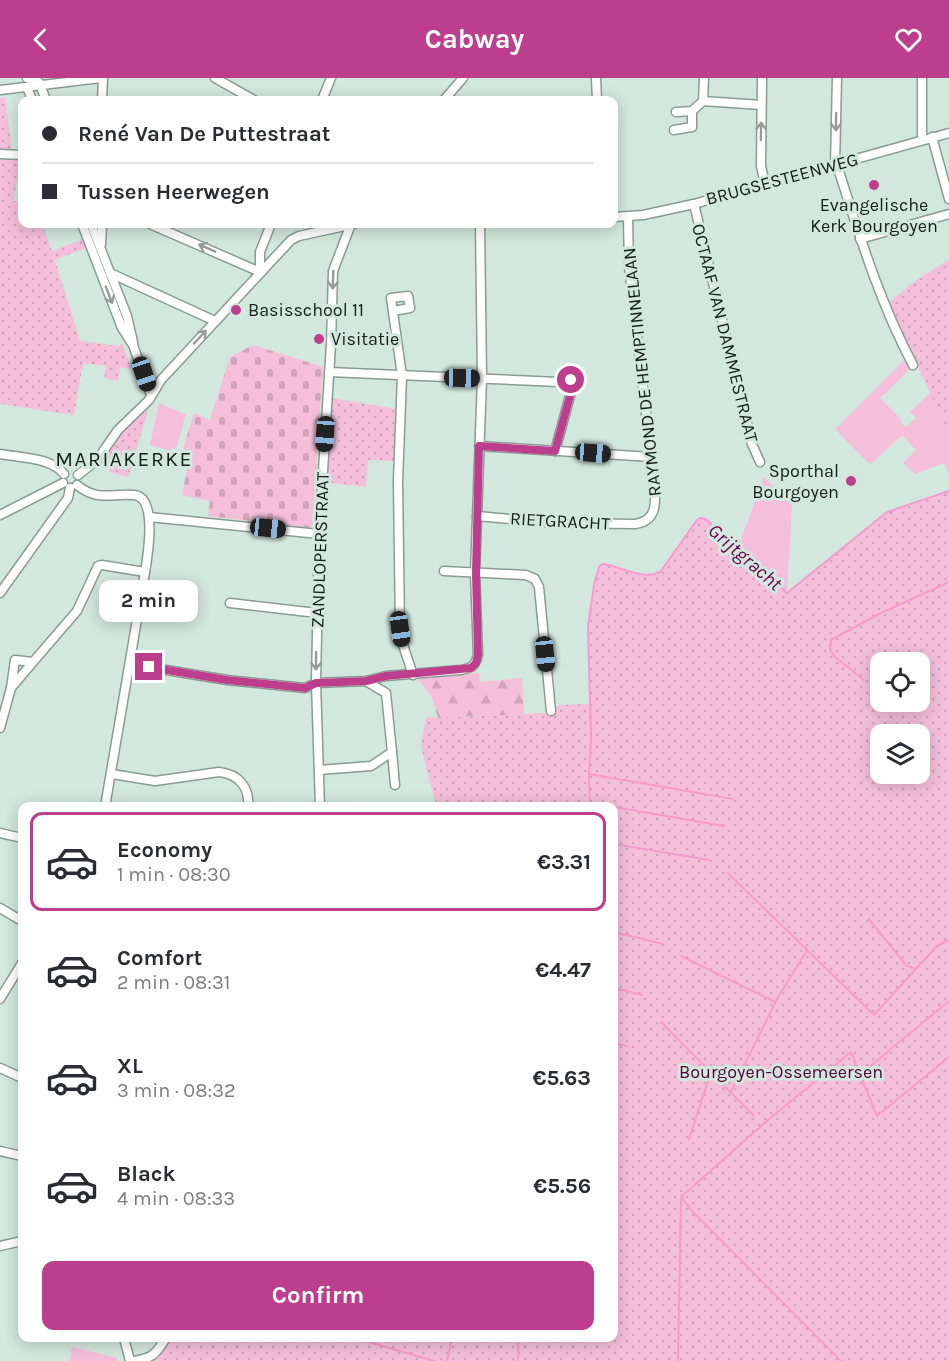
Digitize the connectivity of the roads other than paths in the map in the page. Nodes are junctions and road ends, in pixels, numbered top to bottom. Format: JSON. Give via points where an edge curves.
{"nodes":[{"id":1,"x":102,"y":78,"type":"edge"},
{"id":2,"x":215,"y":78,"type":"edge"},
{"id":3,"x":331,"y":78,"type":"edge"},
{"id":4,"x":464,"y":78,"type":"edge"},
{"id":5,"x":596,"y":78,"type":"edge"},
{"id":6,"x":704,"y":78,"type":"edge"},
{"id":7,"x":762,"y":78,"type":"edge"},
{"id":8,"x":837,"y":78,"type":"edge"},
{"id":9,"x":922,"y":78,"type":"edge"},
{"id":10,"x":27,"y":83,"type":"edge"},
{"id":11,"x":40,"y":85,"type":"junction"},
{"id":12,"x":4,"y":86,"type":"edge"},
{"id":13,"x":44,"y":96,"type":"edge"},
{"id":14,"x":102,"y":96,"type":"edge"},
{"id":15,"x":247,"y":96,"type":"edge"},
{"id":16,"x":324,"y":96,"type":"edge"},
{"id":17,"x":448,"y":96,"type":"edge"},
{"id":18,"x":597,"y":96,"type":"edge"},
{"id":19,"x":703,"y":101,"type":"junction"},
{"id":20,"x":761,"y":105,"type":"junction"},
{"id":21,"x":676,"y":111,"type":"dead end"},
{"id":22,"x":692,"y":111,"type":"junction"},
{"id":23,"x":674,"y":130,"type":"dead end"},
{"id":24,"x":949,"y":133,"type":"edge"},
{"id":25,"x":932,"y":137,"type":"junction"},
{"id":26,"x":922,"y":140,"type":"junction"},
{"id":27,"x":0,"y":154,"type":"edge"},
{"id":28,"x":18,"y":155,"type":"edge"},
{"id":29,"x":836,"y":165,"type":"junction"},
{"id":30,"x":765,"y":184,"type":"junction"},
{"id":31,"x":949,"y":199,"type":"edge"},
{"id":32,"x":694,"y":204,"type":"junction"},
{"id":33,"x":949,"y":214,"type":"edge"},
{"id":34,"x":618,"y":217,"type":"edge"},
{"id":35,"x":628,"y":217,"type":"junction"},
{"id":36,"x":84,"y":228,"type":"edge"},
{"id":37,"x":92,"y":228,"type":"edge"},
{"id":38,"x":102,"y":228,"type":"edge"},
{"id":39,"x":159,"y":228,"type":"edge"},
{"id":40,"x":269,"y":228,"type":"edge"},
{"id":41,"x":335,"y":228,"type":"edge"},
{"id":42,"x":351,"y":228,"type":"edge"},
{"id":43,"x":480,"y":228,"type":"edge"},
{"id":44,"x":860,"y":239,"type":"junction"},
{"id":45,"x":100,"y":248,"type":"junction"},
{"id":46,"x":99,"y":268,"type":"junction"},
{"id":47,"x":260,"y":272,"type":"junction"},
{"id":48,"x":111,"y":273,"type":"junction"},
{"id":49,"x":393,"y":311,"type":"dead end"},
{"id":50,"x":215,"y":321,"type":"junction"},
{"id":51,"x":134,"y":345,"type":"junction"},
{"id":52,"x":913,"y":365,"type":"dead end"},
{"id":53,"x":329,"y":372,"type":"junction"},
{"id":54,"x":402,"y":376,"type":"junction"},
{"id":55,"x":482,"y":378,"type":"junction"},
{"id":56,"x":151,"y":395,"type":"junction"},
{"id":57,"x":479,"y":446,"type":"junction"},
{"id":58,"x":555,"y":451,"type":"junction"},
{"id":59,"x":0,"y":454,"type":"edge"},
{"id":60,"x":651,"y":457,"type":"junction"},
{"id":61,"x":760,"y":462,"type":"dead end"},
{"id":62,"x":78,"y":475,"type":"junction"},
{"id":63,"x":69,"y":482,"type":"junction"},
{"id":64,"x":0,"y":515,"type":"edge"},
{"id":65,"x":477,"y":516,"type":"junction"},
{"id":66,"x":149,"y":517,"type":"junction"},
{"id":67,"x":644,"y":523,"type":"joint"},
{"id":68,"x":319,"y":534,"type":"junction"},
{"id":69,"x":444,"y":571,"type":"dead end"},
{"id":70,"x":145,"y":572,"type":"junction"},
{"id":71,"x":476,"y":573,"type":"junction"},
{"id":72,"x":0,"y":593,"type":"edge"},
{"id":73,"x":230,"y":603,"type":"dead end"},
{"id":74,"x":317,"y":613,"type":"junction"},
{"id":75,"x":33,"y":662,"type":"junction"},
{"id":76,"x":130,"y":664,"type":"junction"},
{"id":77,"x":413,"y":675,"type":"junction"},
{"id":78,"x":386,"y":676,"type":"junction"},
{"id":79,"x":366,"y":681,"type":"junction"},
{"id":80,"x":316,"y":683,"type":"junction"},
{"id":81,"x":11,"y":688,"type":"junction"},
{"id":82,"x":386,"y":693,"type":"junction"},
{"id":83,"x":551,"y":711,"type":"dead end"},
{"id":84,"x":0,"y":728,"type":"edge"},
{"id":85,"x":392,"y":752,"type":"junction"},
{"id":86,"x":371,"y":766,"type":"junction"},
{"id":87,"x":320,"y":770,"type":"junction"},
{"id":88,"x":395,"y":772,"type":"junction"},
{"id":89,"x":112,"y":774,"type":"junction"},
{"id":90,"x":395,"y":785,"type":"dead end"},
{"id":91,"x":106,"y":802,"type":"edge"},
{"id":92,"x":249,"y":802,"type":"edge"},
{"id":93,"x":320,"y":802,"type":"edge"},
{"id":94,"x":0,"y":833,"type":"edge"},
{"id":95,"x":18,"y":837,"type":"edge"},
{"id":96,"x":0,"y":908,"type":"edge"},
{"id":97,"x":18,"y":919,"type":"edge"},
{"id":98,"x":18,"y":970,"type":"edge"},
{"id":99,"x":0,"y":999,"type":"edge"},
{"id":100,"x":0,"y":1068,"type":"edge"},
{"id":101,"x":18,"y":1076,"type":"edge"},
{"id":102,"x":0,"y":1151,"type":"edge"},
{"id":103,"x":18,"y":1155,"type":"edge"},
{"id":104,"x":18,"y":1242,"type":"edge"},
{"id":105,"x":0,"y":1246,"type":"edge"},
{"id":106,"x":125,"y":1342,"type":"edge"},
{"id":107,"x":164,"y":1342,"type":"edge"},
{"id":108,"x":131,"y":1361,"type":"edge"}],
"edges":[{"from":1,"to":11,"type":"street"},
{"from":1,"to":14,"type":"street"},
{"from":2,"to":15,"type":"street"},
{"from":3,"to":16,"type":"street"},
{"from":4,"to":17,"type":"street"},
{"from":5,"to":18,"type":"street"},
{"from":6,"to":19,"type":"street"},
{"from":7,"to":20,"type":"street"},
{"from":8,"to":29,"type":"street","one_way":true},
{"from":9,"to":26,"type":"street"},
{"from":10,"to":11,"type":"street","via":[[34,79]]},
{"from":10,"to":12,"type":"street"},
{"from":11,"to":13,"type":"street"},
{"from":19,"to":20,"type":"street"},
{"from":19,"to":22,"type":"street"},
{"from":30,"to":20,"type":"street","one_way":true,"via":[[760,166]]},
{"from":21,"to":22,"type":"street"},
{"from":22,"to":23,"type":"street","via":[[692,127]]},
{"from":24,"to":25,"type":"street","name":"BRUGSESTEENWEG"},
{"from":25,"to":26,"type":"street","name":"BRUGSESTEENWEG"},
{"from":25,"to":31,"type":"street"},
{"from":26,"to":29,"type":"street","name":"BRUGSESTEENWEG"},
{"from":27,"to":28,"type":"street"},
{"from":29,"to":30,"type":"street","name":"BRUGSESTEENWEG"},
{"from":29,"to":44,"type":"street"},
{"from":30,"to":32,"type":"street","name":"BRUGSESTEENWEG"},
{"from":32,"to":35,"type":"street","name":"BRUGSESTEENWEG"},
{"from":32,"to":61,"type":"street","name":"OCTAAF VAN DAMMESTRAAT","via":[[752,444]]},
{"from":33,"to":44,"type":"street"},
{"from":34,"to":35,"type":"street","name":"BRUGSESTEENWEG"},
{"from":35,"to":60,"type":"street","name":"RAYMOND DE HEMPTINNELAAN","via":[[628,267]]},
{"from":36,"to":46,"type":"street"},
{"from":37,"to":45,"type":"street"},
{"from":38,"to":45,"type":"street"},
{"from":47,"to":39,"type":"street","one_way":true},
{"from":40,"to":47,"type":"street","via":[[260,252]]},
{"from":41,"to":47,"type":"street","via":[[291,240]]},
{"from":42,"to":53,"type":"street","name":"ZANDLOPERSTRAAT","one_way":true,"via":[[333,271]]},
{"from":43,"to":55,"type":"street"},
{"from":44,"to":52,"type":"street"},
{"from":45,"to":48,"type":"street"},
{"from":46,"to":48,"type":"street"},
{"from":46,"to":51,"type":"street","one_way":true,"via":[[122,328]]},
{"from":47,"to":50,"type":"street"},
{"from":48,"to":50,"type":"street"},
{"from":48,"to":51,"type":"street"},
{"from":49,"to":54,"type":"street"},
{"from":56,"to":50,"type":"street","one_way":true},
{"from":51,"to":56,"type":"street"},
{"from":53,"to":54,"type":"street"},
{"from":53,"to":68,"type":"street","name":"ZANDLOPERSTRAAT"},
{"from":54,"to":55,"type":"street"},
{"from":54,"to":77,"type":"street","via":[[398,481],[400,629]]},
{"from":55,"to":57,"type":"street"},
{"from":55,"to":58,"type":"street","via":[[574,381]]},
{"from":56,"to":62,"type":"street","via":[[118,430],[97,460]]},
{"from":57,"to":58,"type":"street"},
{"from":57,"to":65,"type":"street"},
{"from":58,"to":60,"type":"street"},
{"from":59,"to":63,"type":"street","via":[[58,467]]},
{"from":60,"to":67,"type":"street","name":"RAYMOND DE HEMPTINNELAAN","via":[[655,506]]},
{"from":62,"to":63,"type":"street","via":[[79,480]]},
{"from":62,"to":63,"type":"street","via":[[71,471]]},
{"from":63,"to":64,"type":"street"},
{"from":63,"to":66,"type":"street","via":[[97,496],[134,493],[148,503]]},
{"from":63,"to":72,"type":"street","via":[[68,498]]},
{"from":65,"to":67,"type":"street","name":"RIETGRACHT","via":[[556,523]]},
{"from":65,"to":71,"type":"street"},
{"from":66,"to":68,"type":"street"},
{"from":66,"to":70,"type":"street"},
{"from":68,"to":74,"type":"street","name":"ZANDLOPERSTRAAT"},
{"from":69,"to":71,"type":"street"},
{"from":70,"to":75,"type":"street","via":[[98,566],[77,610]]},
{"from":70,"to":76,"type":"street"},
{"from":71,"to":77,"type":"street","via":[[476,663],[461,670]]},
{"from":71,"to":83,"type":"street","via":[[526,575],[538,582]]},
{"from":73,"to":74,"type":"street"},
{"from":74,"to":80,"type":"street","name":"ZANDLOPERSTRAAT","one_way":true},
{"from":75,"to":81,"type":"street"},
{"from":75,"to":81,"type":"street","via":[[15,660]]},
{"from":76,"to":80,"type":"street","via":[[305,688]]},
{"from":76,"to":89,"type":"street"},
{"from":77,"to":78,"type":"street"},
{"from":78,"to":79,"type":"street"},
{"from":78,"to":82,"type":"street"},
{"from":79,"to":80,"type":"street"},
{"from":79,"to":82,"type":"street"},
{"from":80,"to":87,"type":"street","name":"ZANDLOPERSTRAAT"},
{"from":81,"to":84,"type":"street"},
{"from":82,"to":85,"type":"street"},
{"from":85,"to":86,"type":"street"},
{"from":85,"to":88,"type":"street"},
{"from":86,"to":87,"type":"street"},
{"from":86,"to":88,"type":"street"},
{"from":87,"to":93,"type":"street","name":"ZANDLOPERSTRAAT"},
{"from":88,"to":90,"type":"street"},
{"from":89,"to":91,"type":"street"},
{"from":89,"to":92,"type":"street","via":[[155,781],[228,773],[243,784]]},
{"from":94,"to":95,"type":"street"},
{"from":96,"to":97,"type":"street"},
{"from":98,"to":99,"type":"street"},
{"from":100,"to":101,"type":"street"},
{"from":102,"to":103,"type":"street"},
{"from":104,"to":105,"type":"street"},
{"from":106,"to":108,"type":"street"},
{"from":107,"to":108,"type":"street","via":[[149,1358]]}]}
